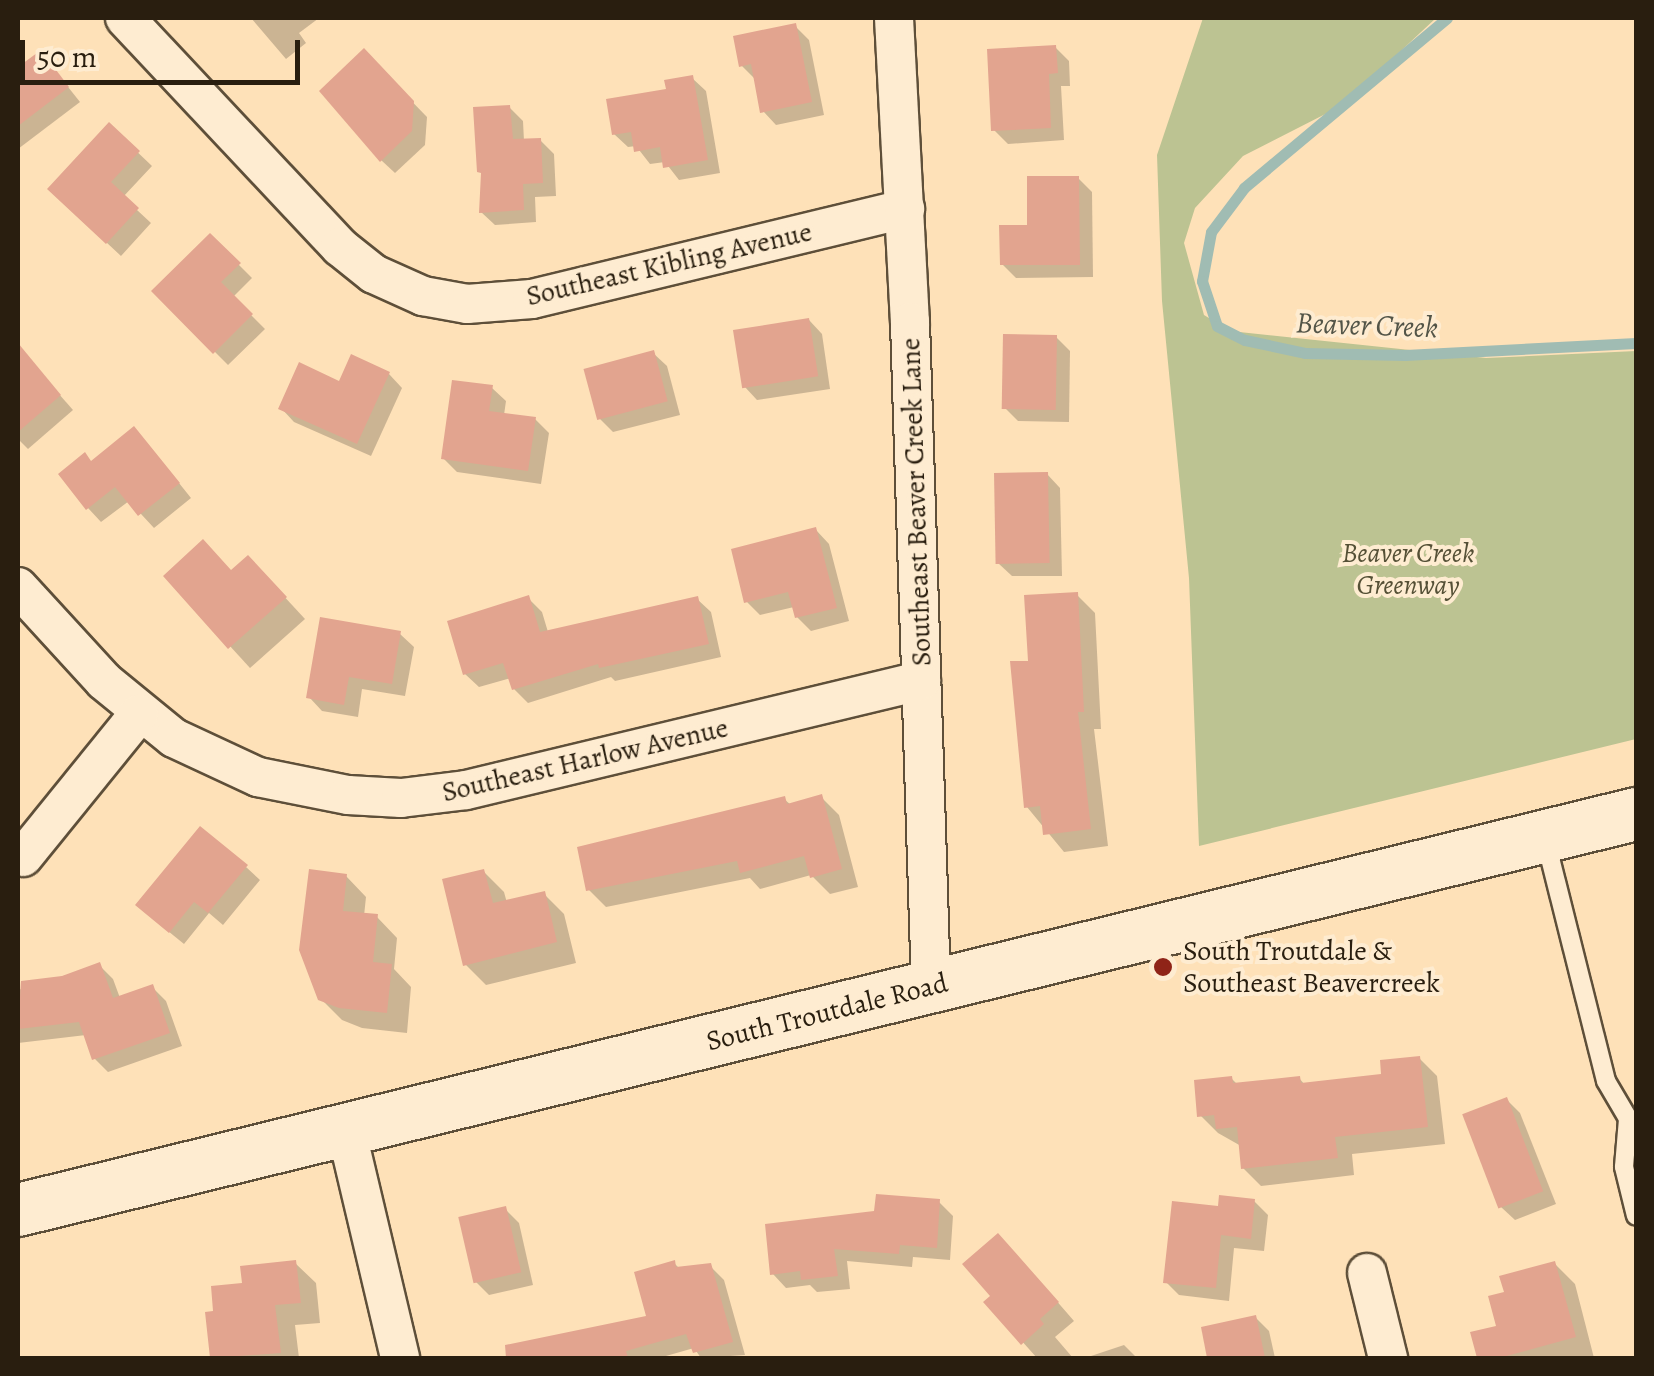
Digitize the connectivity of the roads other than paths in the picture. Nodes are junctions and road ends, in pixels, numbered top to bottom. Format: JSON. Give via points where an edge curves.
{"nodes":[{"id":1,"x":126,"y":18,"type":"edge"},
{"id":2,"x":894,"y":18,"type":"edge"},
{"id":3,"x":905,"y":209,"type":"junction"},
{"id":4,"x":18,"y":586,"type":"edge"},
{"id":5,"x":921,"y":681,"type":"junction"},
{"id":6,"x":139,"y":714,"type":"junction"},
{"id":7,"x":1636,"y":814,"type":"edge"},
{"id":8,"x":1545,"y":836,"type":"junction"},
{"id":9,"x":23,"y":857,"type":"dead end"},
{"id":10,"x":930,"y":987,"type":"junction"},
{"id":11,"x":1632,"y":1126,"type":"edge"},
{"id":12,"x":346,"y":1129,"type":"junction"},
{"id":13,"x":18,"y":1210,"type":"edge"},
{"id":14,"x":1636,"y":1216,"type":"edge"},
{"id":15,"x":1367,"y":1273,"type":"dead end"},
{"id":16,"x":400,"y":1358,"type":"edge"},
{"id":17,"x":1388,"y":1358,"type":"edge"}],
"edges":[{"from":1,"to":3,"type":"street","name":"Southeast Kibling Avenue","via":[[340,247],[374,274],[423,296],[467,304],[532,299]]},
{"from":2,"to":3,"type":"street","name":"Southeast Beaver Creek Lane"},
{"from":3,"to":5,"type":"street","name":"Southeast Beaver Creek Lane"},
{"from":4,"to":6,"type":"street","name":"Southeast Harlow Avenue"},
{"from":5,"to":6,"type":"street","name":"Southeast Harlow Avenue","via":[[466,790],[401,798],[302,789],[258,777],[215,760]]},
{"from":5,"to":10,"type":"street","name":"Southeast Beaver Creek Lane"},
{"from":6,"to":9,"type":"street"},
{"from":7,"to":8,"type":"main road","name":"South Troutdale Road"},
{"from":8,"to":10,"type":"main road","name":"South Troutdale Road"},
{"from":8,"to":11,"type":"lane","via":[[1606,1081]]},
{"from":10,"to":12,"type":"main road","name":"South Troutdale Road"},
{"from":11,"to":14,"type":"lane","via":[[1624,1167]]},
{"from":12,"to":13,"type":"main road","name":"South Troutdale Road"},
{"from":12,"to":16,"type":"street"},
{"from":15,"to":17,"type":"street"}]}
